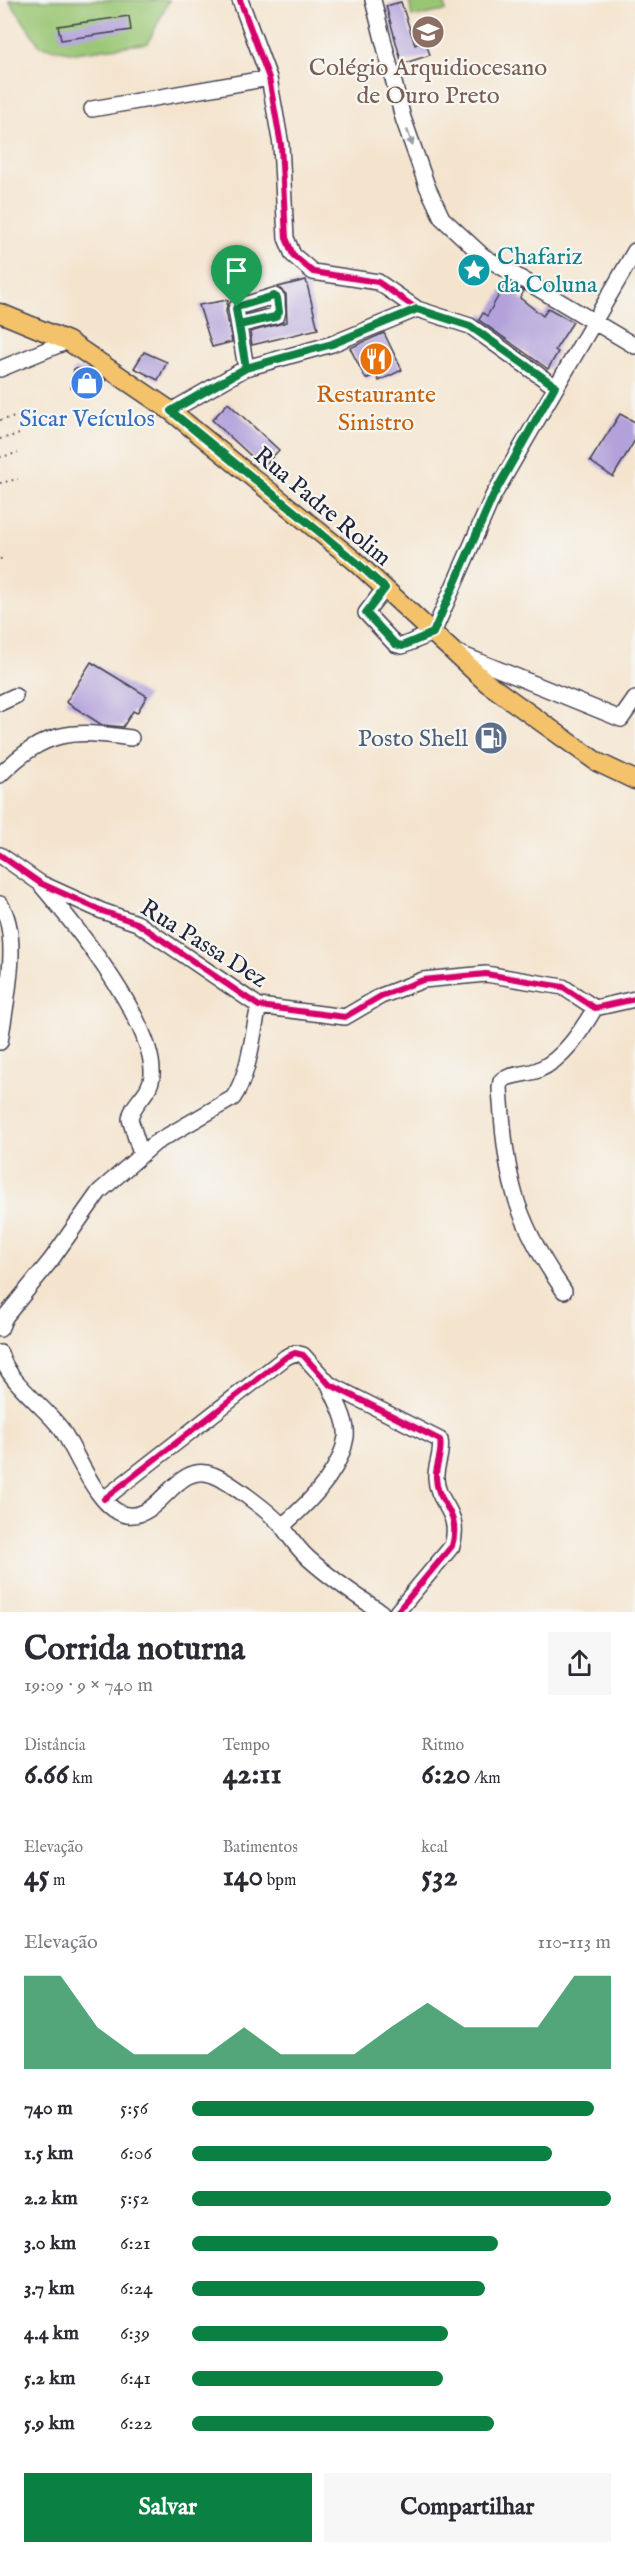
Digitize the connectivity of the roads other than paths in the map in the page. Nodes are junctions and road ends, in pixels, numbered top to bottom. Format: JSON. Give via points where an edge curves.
{"nodes":[{"id":1,"x":240,"y":0,"type":"edge"},
{"id":2,"x":373,"y":0,"type":"edge"},
{"id":3,"x":269,"y":78,"type":"junction"},
{"id":4,"x":92,"y":109,"type":"dead end"},
{"id":5,"x":635,"y":251,"type":"edge"},
{"id":6,"x":417,"y":309,"type":"junction"},
{"id":7,"x":0,"y":313,"type":"edge"},
{"id":8,"x":594,"y":324,"type":"junction"},
{"id":9,"x":239,"y":325,"type":"dead end"},
{"id":10,"x":68,"y":341,"type":"junction"},
{"id":11,"x":635,"y":346,"type":"edge"},
{"id":12,"x":246,"y":368,"type":"junction"},
{"id":13,"x":0,"y":369,"type":"edge"},
{"id":14,"x":555,"y":386,"type":"junction"},
{"id":15,"x":171,"y":411,"type":"junction"},
{"id":16,"x":385,"y":588,"type":"junction"},
{"id":17,"x":433,"y":633,"type":"junction"},
{"id":18,"x":447,"y":649,"type":"junction"},
{"id":19,"x":15,"y":696,"type":"dead end"},
{"id":20,"x":635,"y":699,"type":"edge"},
{"id":21,"x":0,"y":703,"type":"edge"},
{"id":22,"x":131,"y":738,"type":"dead end"},
{"id":23,"x":0,"y":775,"type":"edge"},
{"id":24,"x":635,"y":780,"type":"edge"},
{"id":25,"x":0,"y":855,"type":"edge"},
{"id":26,"x":40,"y":883,"type":"junction"},
{"id":27,"x":0,"y":904,"type":"edge"},
{"id":28,"x":635,"y":999,"type":"edge"},
{"id":29,"x":259,"y":1006,"type":"junction"},
{"id":30,"x":595,"y":1008,"type":"junction"},
{"id":31,"x":0,"y":1042,"type":"edge"},
{"id":32,"x":141,"y":1155,"type":"junction"},
{"id":33,"x":564,"y":1290,"type":"dead end"},
{"id":34,"x":0,"y":1329,"type":"edge"},
{"id":35,"x":0,"y":1353,"type":"edge"},
{"id":36,"x":329,"y":1384,"type":"junction"},
{"id":37,"x":104,"y":1499,"type":"junction"},
{"id":38,"x":282,"y":1526,"type":"junction"},
{"id":39,"x":381,"y":1612,"type":"edge"},
{"id":40,"x":397,"y":1612,"type":"edge"}],
"edges":[{"from":1,"to":3,"type":"street"},
{"from":2,"to":8,"type":"street","one_way":true,"via":[[403,118],[442,218],[483,256]]},
{"from":3,"to":4,"type":"street"},
{"from":3,"to":6,"type":"street","via":[[281,145],[286,238],[293,255],[313,272],[378,282]]},
{"from":5,"to":8,"type":"street"},
{"from":6,"to":12,"type":"street","via":[[332,344]]},
{"from":6,"to":14,"type":"street","via":[[470,326]]},
{"from":7,"to":10,"type":"main road","name":"Rua Padre Rolim"},
{"from":8,"to":11,"type":"street"},
{"from":8,"to":14,"type":"street"},
{"from":9,"to":12,"type":"street"},
{"from":10,"to":13,"type":"street"},
{"from":10,"to":15,"type":"main road","name":"Rua Padre Rolim"},
{"from":12,"to":15,"type":"street"},
{"from":14,"to":17,"type":"street","via":[[493,496]]},
{"from":15,"to":16,"type":"main road","name":"Rua Padre Rolim"},
{"from":16,"to":17,"type":"main road","name":"Rua Padre Rolim"},
{"from":16,"to":17,"type":"street","via":[[366,613],[395,644],[402,646]]},
{"from":17,"to":18,"type":"main road","name":"Rua Padre Rolim"},
{"from":18,"to":20,"type":"street","via":[[621,719]]},
{"from":18,"to":24,"type":"main road","name":"Rua Padre Rolim","via":[[487,683],[597,762]]},
{"from":19,"to":21,"type":"street"},
{"from":22,"to":23,"type":"street","via":[[92,732],[67,734],[33,747]]},
{"from":25,"to":26,"type":"street","name":"Rua Passa Dez"},
{"from":26,"to":29,"type":"street","name":"Rua Passa Dez","via":[[137,923]]},
{"from":26,"to":32,"type":"street","via":[[116,984],[149,1053],[152,1081],[130,1119]]},
{"from":27,"to":31,"type":"street","via":[[10,923],[10,950]]},
{"from":28,"to":30,"type":"street"},
{"from":29,"to":30,"type":"street","name":"Rua Passa Dez","via":[[345,1017],[381,996],[423,980],[486,974],[563,987]]},
{"from":29,"to":32,"type":"street","via":[[245,1070],[232,1098]]},
{"from":30,"to":33,"type":"street","via":[[581,1031],[554,1060],[536,1071],[507,1076],[500,1088],[505,1153],[518,1211],[534,1246]]},
{"from":32,"to":34,"type":"street","via":[[99,1192]]},
{"from":35,"to":37,"type":"street","via":[[10,1373],[63,1432]]},
{"from":36,"to":37,"type":"street","via":[[303,1355],[286,1357]]},
{"from":36,"to":38,"type":"street","via":[[344,1423],[344,1443],[317,1495]]},
{"from":36,"to":40,"type":"street","via":[[440,1440],[436,1482],[451,1511],[452,1546]]},
{"from":37,"to":38,"type":"street","via":[[115,1511],[138,1514],[185,1477],[205,1473],[264,1509]]},
{"from":38,"to":39,"type":"street","via":[[306,1556],[331,1578]]}]}
